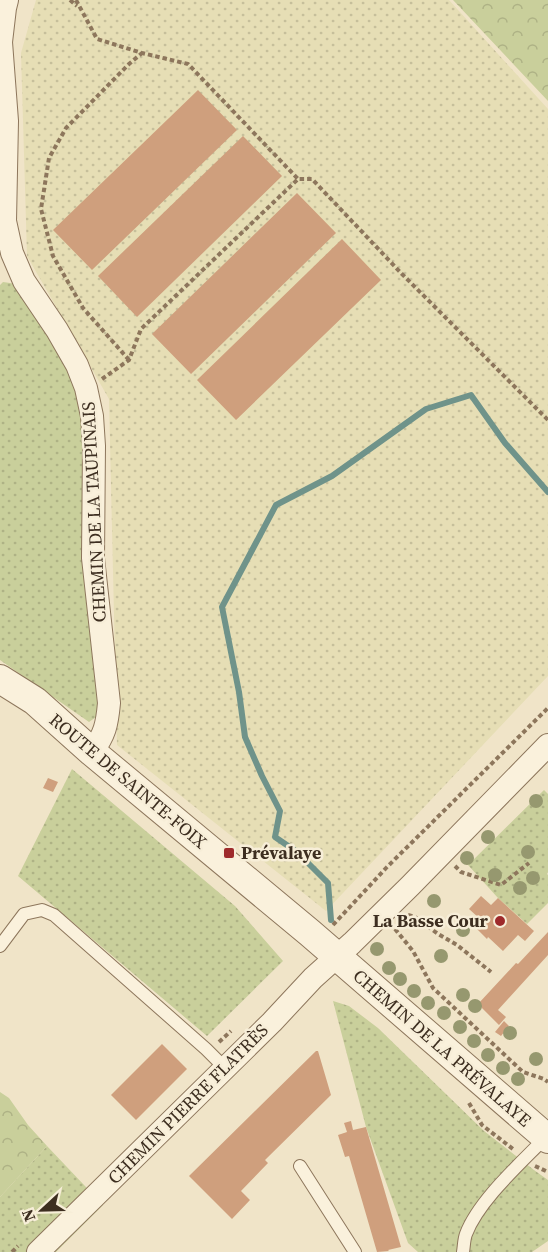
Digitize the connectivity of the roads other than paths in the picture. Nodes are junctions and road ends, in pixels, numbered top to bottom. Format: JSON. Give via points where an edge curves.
{"nodes":[{"id":1,"x":8,"y":0,"type":"edge"},
{"id":2,"x":0,"y":679,"type":"edge"},
{"id":3,"x":548,"y":745,"type":"edge"},
{"id":4,"x":92,"y":752,"type":"junction"},
{"id":5,"x":0,"y":946,"type":"edge"},
{"id":6,"x":327,"y":948,"type":"junction"},
{"id":7,"x":225,"y":1068,"type":"junction"},
{"id":8,"x":547,"y":1138,"type":"edge"},
{"id":9,"x":300,"y":1166,"type":"dead end"},
{"id":10,"x":38,"y":1252,"type":"edge"},
{"id":11,"x":355,"y":1252,"type":"edge"},
{"id":12,"x":463,"y":1252,"type":"edge"}],
"edges":[{"from":1,"to":4,"type":"street","name":"CHEMIN DE LA TAUPINAIS","via":[[1,42],[7,121],[5,221],[24,281],[77,365],[92,416],[93,558],[109,703],[102,739]]},
{"from":2,"to":4,"type":"street","name":"ROUTE DE SAINTE-FOIX","via":[[35,701]]},
{"from":3,"to":6,"type":"street","name":"CHEMIN PIERRE FLATRÈS","via":[[441,853],[390,915]]},
{"from":4,"to":6,"type":"street","name":"ROUTE DE SAINTE-FOIX"},
{"from":5,"to":7,"type":"lane","via":[[24,914],[42,910],[54,915]]},
{"from":6,"to":7,"type":"street","name":"CHEMIN PIERRE FLATRÈS","via":[[313,978]]},
{"from":6,"to":8,"type":"street","name":"CHEMIN DE LA PRÉVALAYE"},
{"from":7,"to":10,"type":"street","name":"CHEMIN PIERRE FLATRÈS"},
{"from":8,"to":12,"type":"lane","via":[[477,1212]]},
{"from":9,"to":11,"type":"lane"}]}
